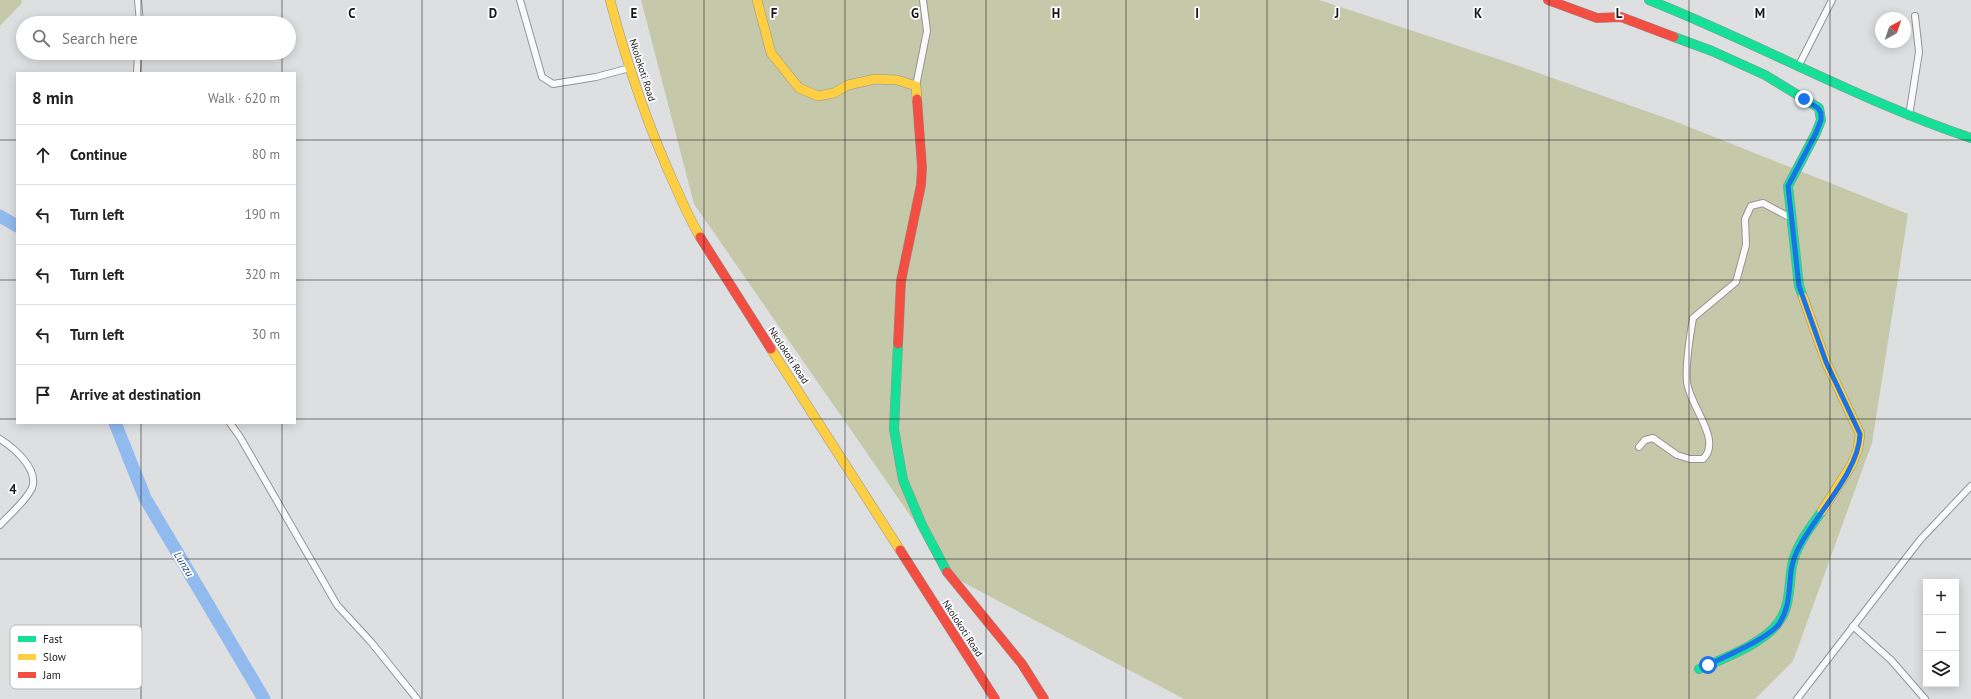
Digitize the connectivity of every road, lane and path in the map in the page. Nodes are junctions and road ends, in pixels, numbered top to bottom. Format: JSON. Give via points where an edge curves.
{"nodes":[{"id":1,"x":138,"y":0,"type":"edge"},
{"id":2,"x":520,"y":0,"type":"edge"},
{"id":3,"x":610,"y":0,"type":"edge"},
{"id":4,"x":757,"y":0,"type":"edge"},
{"id":5,"x":923,"y":0,"type":"edge"},
{"id":6,"x":1548,"y":0,"type":"edge"},
{"id":7,"x":1649,"y":0,"type":"edge"},
{"id":8,"x":1832,"y":0,"type":"edge"},
{"id":9,"x":139,"y":16,"type":"edge"},
{"id":10,"x":1915,"y":16,"type":"dead end"},
{"id":11,"x":138,"y":60,"type":"edge"},
{"id":12,"x":1798,"y":67,"type":"junction"},
{"id":13,"x":630,"y":68,"type":"junction"},
{"id":14,"x":137,"y":72,"type":"edge"},
{"id":15,"x":916,"y":86,"type":"junction"},
{"id":16,"x":1908,"y":116,"type":"junction"},
{"id":17,"x":1971,"y":138,"type":"edge"},
{"id":18,"x":1791,"y":218,"type":"junction"},
{"id":19,"x":231,"y":424,"type":"edge"},
{"id":20,"x":0,"y":439,"type":"edge"},
{"id":21,"x":1639,"y":447,"type":"dead end"},
{"id":22,"x":1971,"y":486,"type":"edge"},
{"id":23,"x":0,"y":525,"type":"edge"},
{"id":24,"x":1853,"y":626,"type":"junction"},
{"id":25,"x":1699,"y":669,"type":"dead end"},
{"id":26,"x":417,"y":699,"type":"edge"},
{"id":27,"x":995,"y":699,"type":"edge"},
{"id":28,"x":1044,"y":699,"type":"edge"},
{"id":29,"x":1797,"y":699,"type":"edge"},
{"id":30,"x":1925,"y":699,"type":"edge"}],
"edges":[{"from":1,"to":9,"type":"street"},
{"from":2,"to":13,"type":"street","via":[[542,77],[553,84]]},
{"from":3,"to":13,"type":"street","name":"Nkolokoti Road"},
{"from":4,"to":15,"type":"street","via":[[771,53],[799,88],[818,96],[875,79],[897,80]]},
{"from":5,"to":15,"type":"street","via":[[927,31]]},
{"from":6,"to":18,"type":"street","via":[[1597,18],[1621,17],[1712,51],[1765,75],[1818,108],[1821,120],[1788,186]]},
{"from":7,"to":12,"type":"street","via":[[1753,44]]},
{"from":8,"to":12,"type":"street"},
{"from":10,"to":16,"type":"street","via":[[1919,52]]},
{"from":11,"to":14,"type":"street"},
{"from":12,"to":16,"type":"street"},
{"from":13,"to":27,"type":"street","name":"Nkolokoti Road","via":[[654,136],[699,235]]},
{"from":15,"to":28,"type":"street","via":[[922,180],[901,281],[894,429],[903,480],[922,525],[948,575],[1022,664]]},
{"from":16,"to":17,"type":"street"},
{"from":18,"to":21,"type":"street","via":[[1762,203],[1751,206],[1745,219],[1746,245],[1736,282],[1693,318],[1687,384],[1711,443],[1708,454],[1703,459],[1683,457],[1653,438],[1645,440]]},
{"from":18,"to":25,"type":"street","via":[[1799,286],[1826,362],[1860,434],[1860,444],[1843,480],[1797,550],[1791,564],[1790,599],[1778,624],[1757,640]]},
{"from":19,"to":26,"type":"street","via":[[337,605]]},
{"from":20,"to":23,"type":"street","via":[[23,458],[33,479],[29,492]]},
{"from":22,"to":24,"type":"street","via":[[1920,540]]},
{"from":24,"to":29,"type":"street"},
{"from":24,"to":30,"type":"street","via":[[1891,660]]}]}
